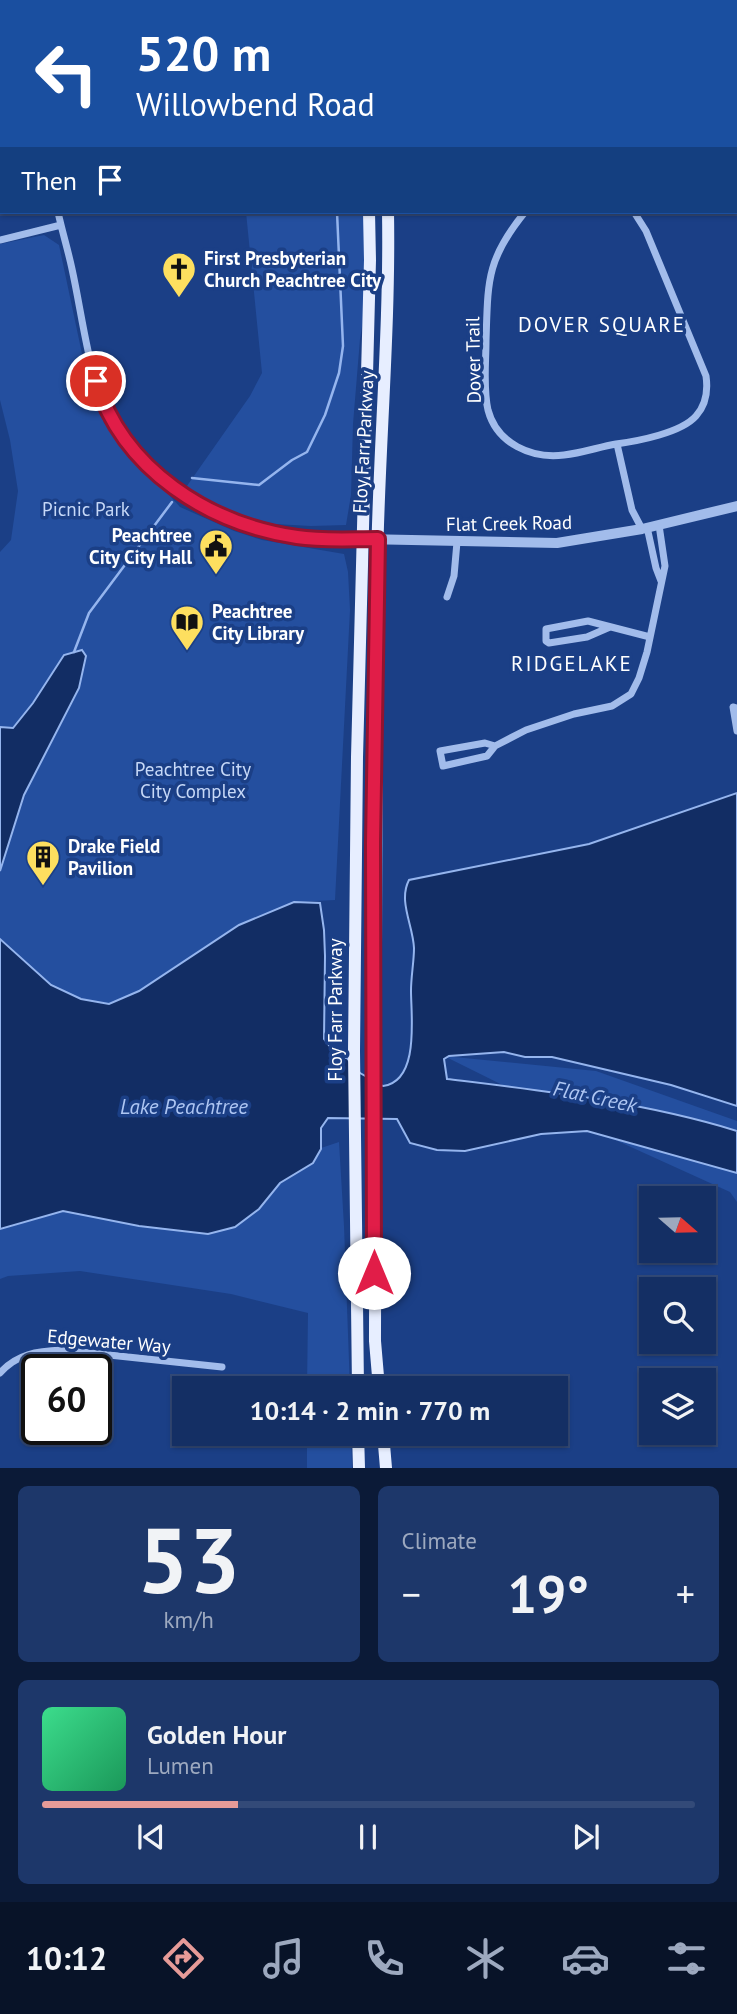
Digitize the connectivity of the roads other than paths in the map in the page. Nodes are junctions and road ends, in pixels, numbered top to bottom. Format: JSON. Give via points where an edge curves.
{"nodes":[{"id":1,"x":58,"y":214,"type":"edge"},
{"id":2,"x":369,"y":214,"type":"edge"},
{"id":3,"x":388,"y":214,"type":"edge"},
{"id":4,"x":524,"y":214,"type":"edge"},
{"id":5,"x":635,"y":214,"type":"edge"},
{"id":6,"x":61,"y":225,"type":"junction"},
{"id":7,"x":0,"y":240,"type":"edge"},
{"id":8,"x":617,"y":444,"type":"junction"},
{"id":9,"x":737,"y":506,"type":"edge"},
{"id":10,"x":659,"y":525,"type":"junction"},
{"id":11,"x":645,"y":528,"type":"junction"},
{"id":12,"x":362,"y":539,"type":"junction"},
{"id":13,"x":378,"y":539,"type":"junction"},
{"id":14,"x":457,"y":542,"type":"junction"},
{"id":15,"x":661,"y":581,"type":"junction"},
{"id":16,"x":447,"y":597,"type":"dead end"},
{"id":17,"x":610,"y":627,"type":"junction"},
{"id":18,"x":650,"y":637,"type":"junction"},
{"id":19,"x":737,"y":708,"type":"edge"},
{"id":20,"x":737,"y":731,"type":"edge"},
{"id":21,"x":495,"y":746,"type":"junction"},
{"id":22,"x":222,"y":1367,"type":"dead end"},
{"id":23,"x":0,"y":1373,"type":"edge"},
{"id":24,"x":358,"y":1376,"type":"edge"},
{"id":25,"x":378,"y":1376,"type":"edge"},
{"id":26,"x":358,"y":1446,"type":"edge"},
{"id":27,"x":384,"y":1446,"type":"edge"},
{"id":28,"x":359,"y":1468,"type":"edge"},
{"id":29,"x":386,"y":1468,"type":"edge"}],
"edges":[{"from":1,"to":6,"type":"street"},
{"from":2,"to":12,"type":"main road","name":"Floy Farr Parkway"},
{"from":3,"to":13,"type":"main road","name":"Floy Farr Parkway"},
{"from":4,"to":8,"type":"street","name":"Dover Trail","via":[[501,245],[490,274],[486,394],[493,422],[510,442],[536,455],[564,455]]},
{"from":5,"to":8,"type":"street","name":"Dover Trail","via":[[706,376],[708,390],[697,415],[685,425]]},
{"from":6,"to":7,"type":"street"},
{"from":6,"to":12,"type":"street","via":[[100,394],[116,428],[138,455],[213,513],[255,529],[300,537]]},
{"from":8,"to":11,"type":"street","via":[[632,510]]},
{"from":9,"to":10,"type":"street","name":"Flat Creek Road"},
{"from":10,"to":11,"type":"street","name":"Flat Creek Road"},
{"from":10,"to":15,"type":"street","via":[[665,566]]},
{"from":11,"to":14,"type":"street","name":"Flat Creek Road","via":[[556,543]]},
{"from":11,"to":15,"type":"street"},
{"from":12,"to":13,"type":"street","name":"Flat Creek Road"},
{"from":12,"to":24,"type":"main road","name":"Floy Farr Parkway","via":[[354,1051]]},
{"from":13,"to":14,"type":"street","name":"Flat Creek Road"},
{"from":13,"to":25,"type":"main road","name":"Floy Farr Parkway","via":[[373,1051]]},
{"from":14,"to":16,"type":"street"},
{"from":15,"to":18,"type":"street"},
{"from":17,"to":17,"type":"street","via":[[588,621],[547,629],[545,641],[587,637]]},
{"from":17,"to":18,"type":"street"},
{"from":18,"to":21,"type":"street","via":[[639,678],[622,701],[555,719]]},
{"from":19,"to":20,"type":"street","via":[[733,707]]},
{"from":21,"to":21,"type":"street","via":[[487,756],[443,766],[440,751],[485,743]]},
{"from":22,"to":23,"type":"street","name":"Edgewater Way","via":[[39,1350],[22,1355]]},
{"from":26,"to":28,"type":"main road"},
{"from":27,"to":29,"type":"main road"}]}
